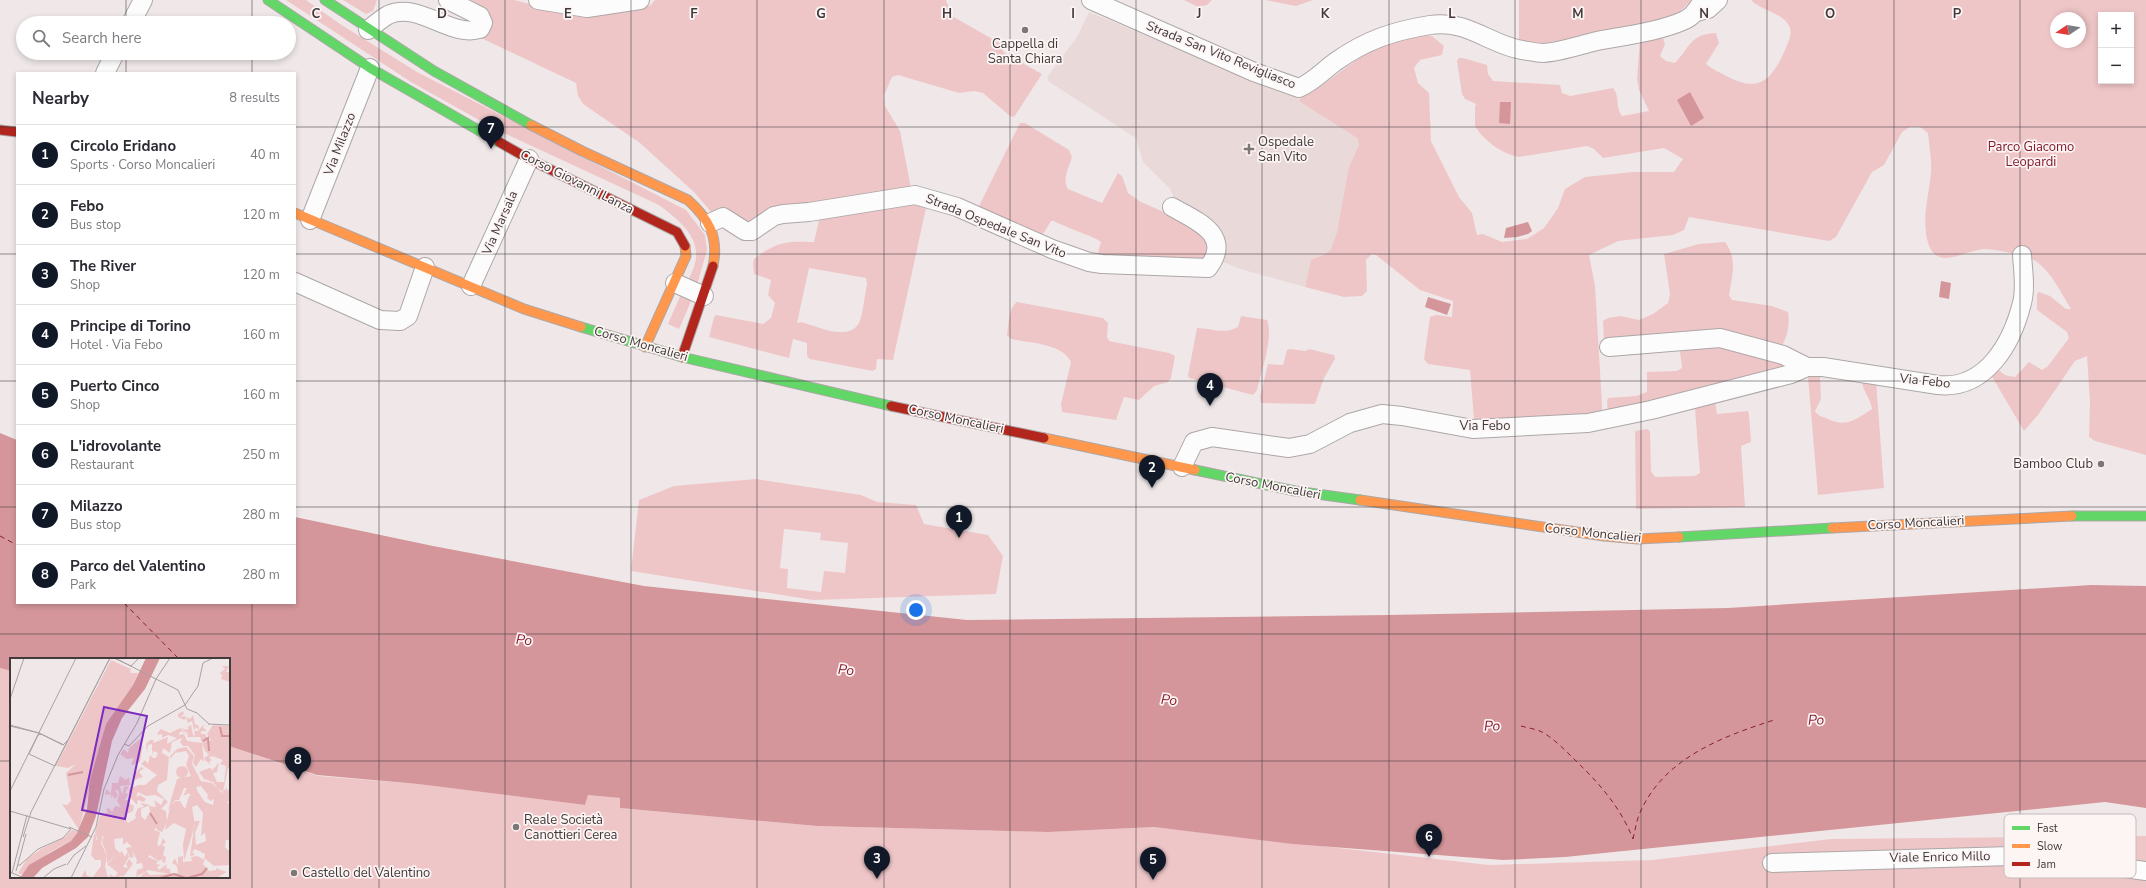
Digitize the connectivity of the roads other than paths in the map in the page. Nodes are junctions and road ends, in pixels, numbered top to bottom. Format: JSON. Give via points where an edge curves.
{"nodes":[{"id":1,"x":268,"y":0,"type":"edge"},
{"id":2,"x":325,"y":0,"type":"edge"},
{"id":3,"x":448,"y":0,"type":"edge"},
{"id":4,"x":538,"y":0,"type":"edge"},
{"id":5,"x":640,"y":0,"type":"edge"},
{"id":6,"x":1091,"y":0,"type":"edge"},
{"id":7,"x":1718,"y":0,"type":"edge"},
{"id":8,"x":141,"y":1,"type":"edge"},
{"id":9,"x":1699,"y":6,"type":"edge"},
{"id":10,"x":134,"y":16,"type":"edge"},
{"id":11,"x":292,"y":16,"type":"edge"},
{"id":12,"x":296,"y":19,"type":"edge"},
{"id":13,"x":368,"y":30,"type":"junction"},
{"id":14,"x":112,"y":60,"type":"edge"},
{"id":15,"x":370,"y":68,"type":"junction"},
{"id":16,"x":106,"y":72,"type":"edge"},
{"id":17,"x":0,"y":130,"type":"edge"},
{"id":18,"x":16,"y":132,"type":"edge"},
{"id":19,"x":529,"y":159,"type":"junction"},
{"id":20,"x":1172,"y":207,"type":"dead end"},
{"id":21,"x":303,"y":217,"type":"edge"},
{"id":22,"x":710,"y":223,"type":"junction"},
{"id":23,"x":2022,"y":255,"type":"dead end"},
{"id":24,"x":425,"y":267,"type":"junction"},
{"id":25,"x":296,"y":282,"type":"edge"},
{"id":26,"x":675,"y":283,"type":"junction"},
{"id":27,"x":471,"y":286,"type":"junction"},
{"id":28,"x":704,"y":296,"type":"junction"},
{"id":29,"x":645,"y":347,"type":"junction"},
{"id":30,"x":1609,"y":347,"type":"dead end"},
{"id":31,"x":682,"y":357,"type":"junction"},
{"id":32,"x":1807,"y":367,"type":"junction"},
{"id":33,"x":1182,"y":467,"type":"junction"},
{"id":34,"x":2146,"y":516,"type":"edge"},
{"id":35,"x":2004,"y":856,"type":"edge"},
{"id":36,"x":1772,"y":863,"type":"dead end"}],
"edges":[{"from":1,"to":11,"type":"main road","name":"Corso Giovanni Lanza"},
{"from":2,"to":13,"type":"main road"},
{"from":3,"to":13,"type":"street","via":[[480,16],[483,23],[480,29],[465,30],[413,13],[402,12],[388,15]]},
{"from":4,"to":5,"type":"street","via":[[587,8]]},
{"from":6,"to":9,"type":"street","name":"Strada San Vito Revigliasco","via":[[1299,88],[1307,85],[1334,62],[1378,36],[1432,25],[1468,28],[1506,47],[1543,53],[1674,24],[1686,20]]},
{"from":7,"to":9,"type":"street","via":[[1708,8]]},
{"from":8,"to":10,"type":"street"},
{"from":12,"to":15,"type":"main road","name":"Corso Giovanni Lanza"},
{"from":13,"to":22,"type":"main road","via":[[425,66],[548,135],[688,200]]},
{"from":14,"to":16,"type":"street"},
{"from":15,"to":19,"type":"main road","name":"Corso Giovanni Lanza"},
{"from":15,"to":21,"type":"street","name":"Via Milazzo"},
{"from":17,"to":18,"type":"main road"},
{"from":19,"to":26,"type":"main road","name":"Corso Giovanni Lanza","via":[[677,232],[685,243],[686,256]]},
{"from":19,"to":27,"type":"street","name":"Via Marsala"},
{"from":20,"to":22,"type":"street","name":"Strada Ospedale San Vito","via":[[1210,229],[1216,244],[1216,252],[1208,268],[1089,262],[1043,246],[957,207],[915,195],[783,214],[774,216],[752,231],[745,231],[723,217]]},
{"from":21,"to":24,"type":"main road","name":"Corso Moncalieri"},
{"from":22,"to":28,"type":"main road","via":[[716,241],[716,260]]},
{"from":23,"to":32,"type":"street","name":"Via Febo","via":[[2024,290],[2011,337],[1990,366],[1971,381],[1950,386],[1847,370]]},
{"from":24,"to":25,"type":"street","via":[[408,316],[400,321],[380,320]]},
{"from":24,"to":27,"type":"main road","name":"Corso Moncalieri"},
{"from":26,"to":28,"type":"street"},
{"from":26,"to":29,"type":"main road","name":"Corso Giovanni Lanza"},
{"from":27,"to":29,"type":"main road","name":"Corso Moncalieri","via":[[524,309]]},
{"from":28,"to":31,"type":"main road"},
{"from":29,"to":31,"type":"main road","name":"Corso Moncalieri"},
{"from":30,"to":32,"type":"street","name":"Via Febo","via":[[1720,338],[1783,354]]},
{"from":31,"to":33,"type":"main road","name":"Corso Moncalieri","via":[[891,406]]},
{"from":32,"to":33,"type":"street","name":"Via Febo","via":[[1791,374],[1659,408],[1588,423],[1473,429],[1382,414],[1350,423],[1310,444],[1289,448],[1212,437],[1194,442]]},
{"from":33,"to":34,"type":"main road","name":"Corso Moncalieri","via":[[1295,491],[1638,539],[2058,516]]},
{"from":35,"to":36,"type":"street","name":"Viale Enrico Millo"}]}
